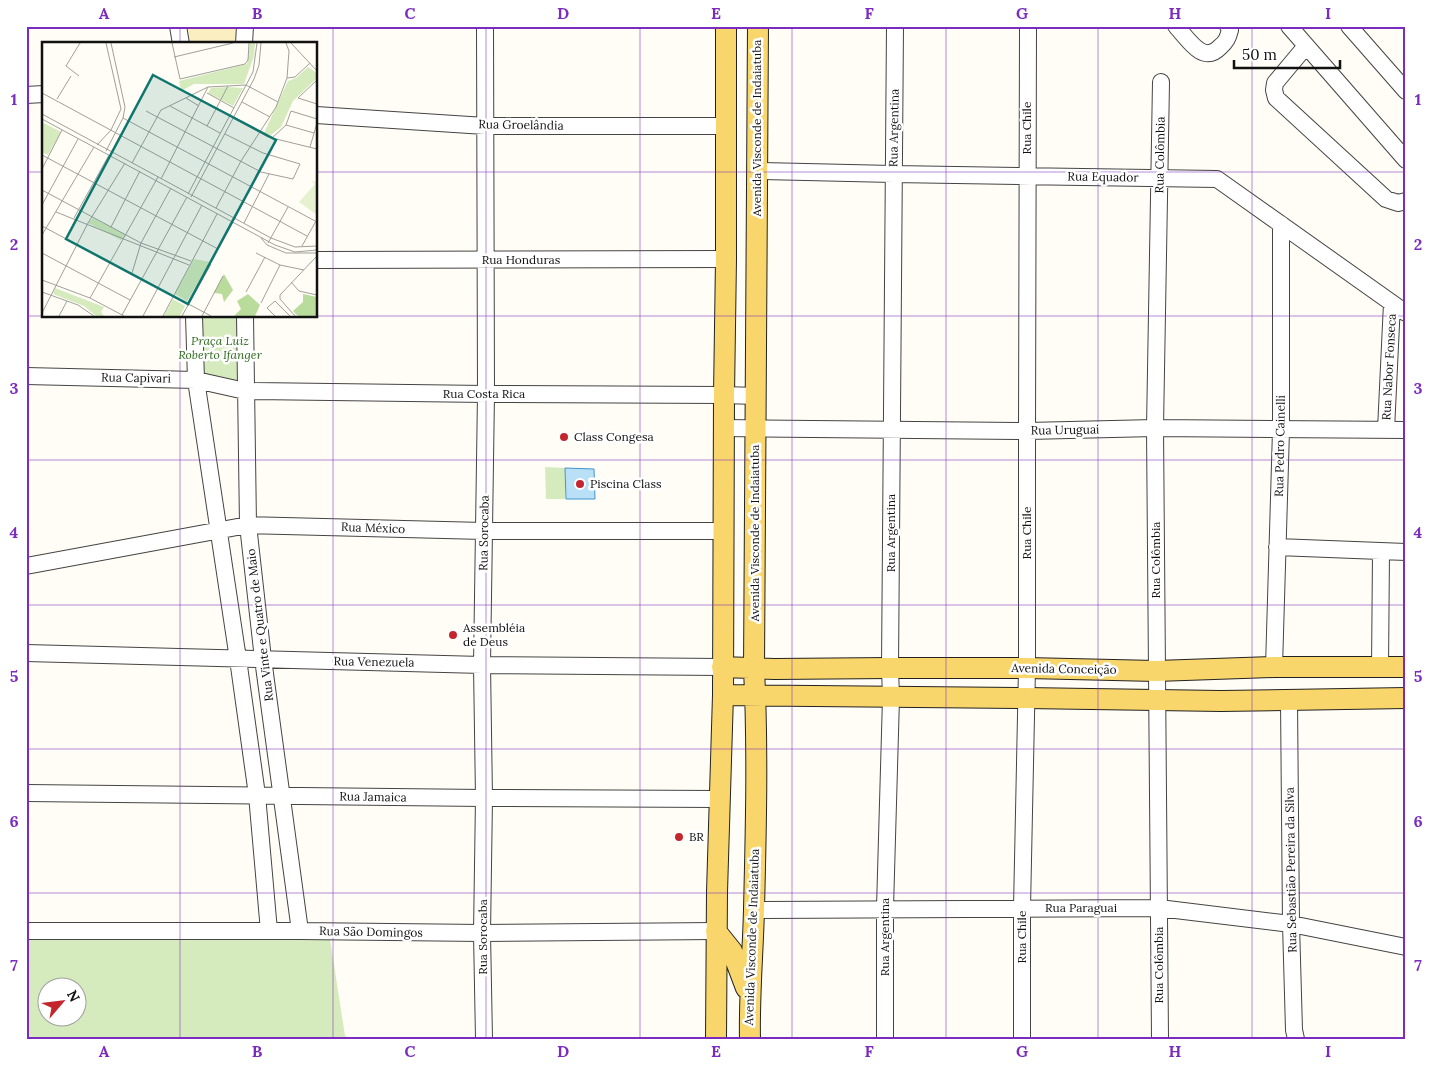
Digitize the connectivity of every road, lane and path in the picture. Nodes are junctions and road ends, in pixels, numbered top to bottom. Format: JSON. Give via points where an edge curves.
{"nodes":[{"id":1,"x":178,"y":26,"type":"edge"},
{"id":2,"x":245,"y":26,"type":"edge"},
{"id":3,"x":485,"y":26,"type":"edge"},
{"id":4,"x":726,"y":26,"type":"edge"},
{"id":5,"x":758,"y":26,"type":"edge"},
{"id":6,"x":894,"y":26,"type":"edge"},
{"id":7,"x":1028,"y":26,"type":"edge"},
{"id":8,"x":1176,"y":26,"type":"edge"},
{"id":9,"x":1228,"y":26,"type":"edge"},
{"id":10,"x":1289,"y":26,"type":"edge"},
{"id":11,"x":1349,"y":26,"type":"edge"},
{"id":12,"x":181,"y":42,"type":"edge"},
{"id":13,"x":244,"y":42,"type":"edge"},
{"id":14,"x":1306,"y":46,"type":"junction"},
{"id":15,"x":1161,"y":82,"type":"dead end"},
{"id":16,"x":1406,"y":91,"type":"edge"},
{"id":17,"x":42,"y":94,"type":"edge"},
{"id":18,"x":26,"y":95,"type":"edge"},
{"id":19,"x":318,"y":116,"type":"edge"},
{"id":20,"x":485,"y":126,"type":"junction"},
{"id":21,"x":726,"y":126,"type":"junction"},
{"id":22,"x":1406,"y":160,"type":"edge"},
{"id":23,"x":757,"y":171,"type":"junction"},
{"id":24,"x":893,"y":174,"type":"junction"},
{"id":25,"x":1027,"y":176,"type":"junction"},
{"id":26,"x":1160,"y":178,"type":"junction"},
{"id":27,"x":1406,"y":201,"type":"edge"},
{"id":28,"x":1281,"y":224,"type":"junction"},
{"id":29,"x":726,"y":259,"type":"junction"},
{"id":30,"x":318,"y":260,"type":"edge"},
{"id":31,"x":485,"y":260,"type":"junction"},
{"id":32,"x":1392,"y":303,"type":"junction"},
{"id":33,"x":1406,"y":313,"type":"edge"},
{"id":34,"x":194,"y":318,"type":"edge"},
{"id":35,"x":245,"y":318,"type":"edge"},
{"id":36,"x":26,"y":376,"type":"edge"},
{"id":37,"x":196,"y":380,"type":"junction"},
{"id":38,"x":245,"y":391,"type":"junction"},
{"id":39,"x":486,"y":394,"type":"junction"},
{"id":40,"x":724,"y":394,"type":"junction"},
{"id":41,"x":756,"y":396,"type":"junction"},
{"id":42,"x":724,"y":428,"type":"junction"},
{"id":43,"x":1155,"y":428,"type":"junction"},
{"id":44,"x":756,"y":429,"type":"junction"},
{"id":45,"x":892,"y":430,"type":"junction"},
{"id":46,"x":1281,"y":430,"type":"junction"},
{"id":47,"x":1386,"y":430,"type":"junction"},
{"id":48,"x":1406,"y":430,"type":"edge"},
{"id":49,"x":1026,"y":431,"type":"junction"},
{"id":50,"x":248,"y":525,"type":"junction"},
{"id":51,"x":219,"y":530,"type":"junction"},
{"id":52,"x":484,"y":531,"type":"junction"},
{"id":53,"x":724,"y":531,"type":"junction"},
{"id":54,"x":1277,"y":547,"type":"junction"},
{"id":55,"x":1381,"y":552,"type":"junction"},
{"id":56,"x":1406,"y":552,"type":"edge"},
{"id":57,"x":26,"y":566,"type":"edge"},
{"id":58,"x":26,"y":653,"type":"edge"},
{"id":59,"x":238,"y":658,"type":"junction"},
{"id":60,"x":263,"y":659,"type":"junction"},
{"id":61,"x":482,"y":664,"type":"junction"},
{"id":62,"x":722,"y":667,"type":"junction"},
{"id":63,"x":1274,"y":667,"type":"junction"},
{"id":64,"x":1406,"y":667,"type":"edge"},
{"id":65,"x":754,"y":668,"type":"junction"},
{"id":66,"x":890,"y":668,"type":"junction"},
{"id":67,"x":1027,"y":668,"type":"junction"},
{"id":68,"x":1380,"y":668,"type":"junction"},
{"id":69,"x":1156,"y":671,"type":"junction"},
{"id":70,"x":723,"y":695,"type":"junction"},
{"id":71,"x":756,"y":696,"type":"junction"},
{"id":72,"x":891,"y":698,"type":"junction"},
{"id":73,"x":1026,"y":698,"type":"junction"},
{"id":74,"x":1406,"y":698,"type":"edge"},
{"id":75,"x":1158,"y":700,"type":"junction"},
{"id":76,"x":1289,"y":701,"type":"junction"},
{"id":77,"x":26,"y":793,"type":"edge"},
{"id":78,"x":257,"y":795,"type":"junction"},
{"id":79,"x":282,"y":795,"type":"junction"},
{"id":80,"x":484,"y":798,"type":"junction"},
{"id":81,"x":720,"y":799,"type":"junction"},
{"id":82,"x":885,"y":908,"type":"junction"},
{"id":83,"x":1022,"y":908,"type":"junction"},
{"id":84,"x":1159,"y":908,"type":"junction"},
{"id":85,"x":754,"y":910,"type":"junction"},
{"id":86,"x":1291,"y":924,"type":"junction"},
{"id":87,"x":26,"y":930,"type":"edge"},
{"id":88,"x":269,"y":931,"type":"junction"},
{"id":89,"x":300,"y":931,"type":"junction"},
{"id":90,"x":716,"y":931,"type":"junction"},
{"id":91,"x":482,"y":933,"type":"junction"},
{"id":92,"x":1406,"y":947,"type":"edge"},
{"id":93,"x":750,"y":1000,"type":"junction"},
{"id":94,"x":484,"y":1039,"type":"edge"},
{"id":95,"x":716,"y":1039,"type":"edge"},
{"id":96,"x":750,"y":1039,"type":"edge"},
{"id":97,"x":886,"y":1039,"type":"edge"},
{"id":98,"x":1022,"y":1039,"type":"edge"},
{"id":99,"x":1160,"y":1039,"type":"edge"},
{"id":100,"x":1296,"y":1039,"type":"edge"}],
"edges":[{"from":1,"to":12,"type":"street"},
{"from":2,"to":13,"type":"street"},
{"from":3,"to":20,"type":"street","name":"Rua Sorocaba"},
{"from":4,"to":21,"type":"main road"},
{"from":5,"to":23,"type":"main road","name":"Avenida Visconde de Indaiatuba"},
{"from":6,"to":24,"type":"street","name":"Rua Argentina"},
{"from":7,"to":25,"type":"street","name":"Rua Chile"},
{"from":8,"to":9,"type":"street","via":[[1200,52],[1208,54],[1215,53],[1228,40]]},
{"from":10,"to":14,"type":"street"},
{"from":11,"to":16,"type":"street"},
{"from":14,"to":22,"type":"street"},
{"from":14,"to":27,"type":"street","via":[[1275,83],[1276,98],[1386,199],[1398,203]]},
{"from":15,"to":26,"type":"street","name":"Rua Colômbia"},
{"from":17,"to":18,"type":"street"},
{"from":19,"to":20,"type":"street","name":"Rua Groelândia"},
{"from":20,"to":21,"type":"street","name":"Rua Groelândia"},
{"from":20,"to":31,"type":"street","name":"Rua Sorocaba"},
{"from":21,"to":29,"type":"main road"},
{"from":23,"to":24,"type":"street","name":"Rua Equador"},
{"from":23,"to":41,"type":"main road","name":"Avenida Visconde de Indaiatuba"},
{"from":24,"to":25,"type":"street","name":"Rua Equador"},
{"from":24,"to":45,"type":"street","name":"Rua Argentina"},
{"from":25,"to":26,"type":"street","name":"Rua Equador"},
{"from":25,"to":49,"type":"street","name":"Rua Chile"},
{"from":26,"to":28,"type":"street","name":"Rua Equador","via":[[1217,178]]},
{"from":26,"to":43,"type":"street","name":"Rua Colômbia"},
{"from":28,"to":32,"type":"street","name":"Rua Equador"},
{"from":28,"to":46,"type":"street","name":"Rua Pedro Cainelli"},
{"from":29,"to":31,"type":"street","name":"Rua Honduras"},
{"from":29,"to":40,"type":"main road"},
{"from":30,"to":31,"type":"street","name":"Rua Honduras"},
{"from":31,"to":39,"type":"street","name":"Rua Sorocaba"},
{"from":32,"to":33,"type":"street","name":"Rua Equador"},
{"from":32,"to":47,"type":"street","name":"Rua Nabor Fonseca"},
{"from":34,"to":37,"type":"street","name":"Rua Vinte e Quatro de Maio"},
{"from":35,"to":38,"type":"street","name":"Rua Vinte e Quatro de Maio"},
{"from":36,"to":37,"type":"street","name":"Rua Capivari"},
{"from":37,"to":38,"type":"street","name":"Rua Capivari"},
{"from":37,"to":51,"type":"street","name":"Rua Vinte e Quatro de Maio"},
{"from":38,"to":39,"type":"street","name":"Rua Costa Rica"},
{"from":38,"to":50,"type":"street","name":"Rua Vinte e Quatro de Maio"},
{"from":39,"to":40,"type":"street","name":"Rua Costa Rica"},
{"from":39,"to":52,"type":"street","name":"Rua Sorocaba"},
{"from":40,"to":41,"type":"street","name":"Rua Costa Rica"},
{"from":40,"to":42,"type":"main road"},
{"from":41,"to":44,"type":"main road","name":"Avenida Visconde de Indaiatuba"},
{"from":42,"to":44,"type":"street","name":"Rua Uruguai"},
{"from":42,"to":53,"type":"main road"},
{"from":43,"to":46,"type":"street","name":"Rua Uruguai"},
{"from":43,"to":49,"type":"street","name":"Rua Uruguai"},
{"from":43,"to":69,"type":"street","name":"Rua Colômbia"},
{"from":44,"to":45,"type":"street","name":"Rua Uruguai"},
{"from":44,"to":65,"type":"main road","name":"Avenida Visconde de Indaiatuba"},
{"from":45,"to":49,"type":"street","name":"Rua Uruguai"},
{"from":45,"to":66,"type":"street","name":"Rua Argentina"},
{"from":46,"to":47,"type":"street","name":"Rua Uruguai"},
{"from":46,"to":54,"type":"street","name":"Rua Pedro Cainelli"},
{"from":47,"to":48,"type":"street","name":"Rua Uruguai"},
{"from":49,"to":67,"type":"street","name":"Rua Chile"},
{"from":50,"to":51,"type":"street","name":"Rua México"},
{"from":50,"to":52,"type":"street","name":"Rua México"},
{"from":50,"to":60,"type":"street","name":"Rua Vinte e Quatro de Maio"},
{"from":51,"to":57,"type":"street","name":"Rua México"},
{"from":51,"to":59,"type":"street","name":"Rua Vinte e Quatro de Maio"},
{"from":52,"to":53,"type":"street","name":"Rua México"},
{"from":52,"to":61,"type":"street","name":"Rua Sorocaba"},
{"from":53,"to":62,"type":"main road"},
{"from":54,"to":55,"type":"street"},
{"from":54,"to":63,"type":"street","name":"Rua Pedro Cainelli"},
{"from":55,"to":56,"type":"street"},
{"from":55,"to":68,"type":"street"},
{"from":58,"to":59,"type":"street","name":"Rua Venezuela"},
{"from":59,"to":60,"type":"street","name":"Rua Venezuela"},
{"from":59,"to":78,"type":"street","name":"Rua Vinte e Quatro de Maio"},
{"from":60,"to":61,"type":"street","name":"Rua Venezuela"},
{"from":60,"to":79,"type":"street","name":"Rua Vinte e Quatro de Maio"},
{"from":61,"to":62,"type":"street","name":"Rua Venezuela"},
{"from":61,"to":80,"type":"street","name":"Rua Sorocaba"},
{"from":62,"to":65,"type":"main road","name":"Avenida Conceição"},
{"from":62,"to":70,"type":"main road"},
{"from":63,"to":68,"type":"main road","name":"Avenida Conceição"},
{"from":63,"to":69,"type":"main road","name":"Avenida Conceição"},
{"from":64,"to":68,"type":"main road","name":"Avenida Conceição"},
{"from":65,"to":66,"type":"main road","name":"Avenida Conceição"},
{"from":65,"to":71,"type":"main road","name":"Avenida Visconde de Indaiatuba"},
{"from":66,"to":67,"type":"main road","name":"Avenida Conceição"},
{"from":66,"to":72,"type":"street","name":"Rua Argentina"},
{"from":67,"to":69,"type":"main road","name":"Avenida Conceição"},
{"from":67,"to":73,"type":"street","name":"Rua Chile"},
{"from":69,"to":75,"type":"street","name":"Rua Colômbia"},
{"from":70,"to":71,"type":"main road"},
{"from":70,"to":81,"type":"main road"},
{"from":71,"to":72,"type":"main road"},
{"from":71,"to":85,"type":"main road","name":"Avenida Visconde de Indaiatuba"},
{"from":72,"to":73,"type":"main road"},
{"from":72,"to":82,"type":"street","name":"Rua Argentina"},
{"from":73,"to":75,"type":"main road"},
{"from":73,"to":83,"type":"street","name":"Rua Chile"},
{"from":74,"to":76,"type":"main road"},
{"from":75,"to":76,"type":"main road"},
{"from":75,"to":84,"type":"street","name":"Rua Colômbia"},
{"from":76,"to":86,"type":"street","name":"Rua Sebastião Pereira da Silva"},
{"from":77,"to":78,"type":"street","name":"Rua Jamaica"},
{"from":78,"to":79,"type":"street","name":"Rua Jamaica"},
{"from":78,"to":88,"type":"street","name":"Rua Vinte e Quatro de Maio"},
{"from":79,"to":80,"type":"street","name":"Rua Jamaica"},
{"from":79,"to":89,"type":"street","name":"Rua Vinte e Quatro de Maio"},
{"from":80,"to":81,"type":"street","name":"Rua Jamaica"},
{"from":80,"to":91,"type":"street","name":"Rua Sorocaba"},
{"from":81,"to":90,"type":"main road"},
{"from":82,"to":83,"type":"street","name":"Rua Paraguai"},
{"from":82,"to":85,"type":"street","name":"Rua Paraguai"},
{"from":82,"to":97,"type":"street","name":"Rua Argentina"},
{"from":83,"to":84,"type":"street","name":"Rua Paraguai"},
{"from":83,"to":98,"type":"street","name":"Rua Chile"},
{"from":84,"to":86,"type":"street","name":"Rua Paraguai"},
{"from":84,"to":99,"type":"street","name":"Rua Colômbia"},
{"from":85,"to":93,"type":"main road","name":"Avenida Visconde de Indaiatuba"},
{"from":86,"to":92,"type":"street","name":"Rua Paraguai"},
{"from":86,"to":100,"type":"street","name":"Rua Sebastião Pereira da Silva"},
{"from":87,"to":88,"type":"street","name":"Rua São Domingos"},
{"from":88,"to":89,"type":"street","name":"Rua São Domingos"},
{"from":89,"to":91,"type":"street","name":"Rua São Domingos"},
{"from":90,"to":91,"type":"street","name":"Rua São Domingos"},
{"from":90,"to":93,"type":"main road","via":[[732,951]]},
{"from":90,"to":95,"type":"main road"},
{"from":91,"to":94,"type":"street","name":"Rua Sorocaba"},
{"from":93,"to":96,"type":"main road","name":"Avenida Visconde de Indaiatuba"}]}
